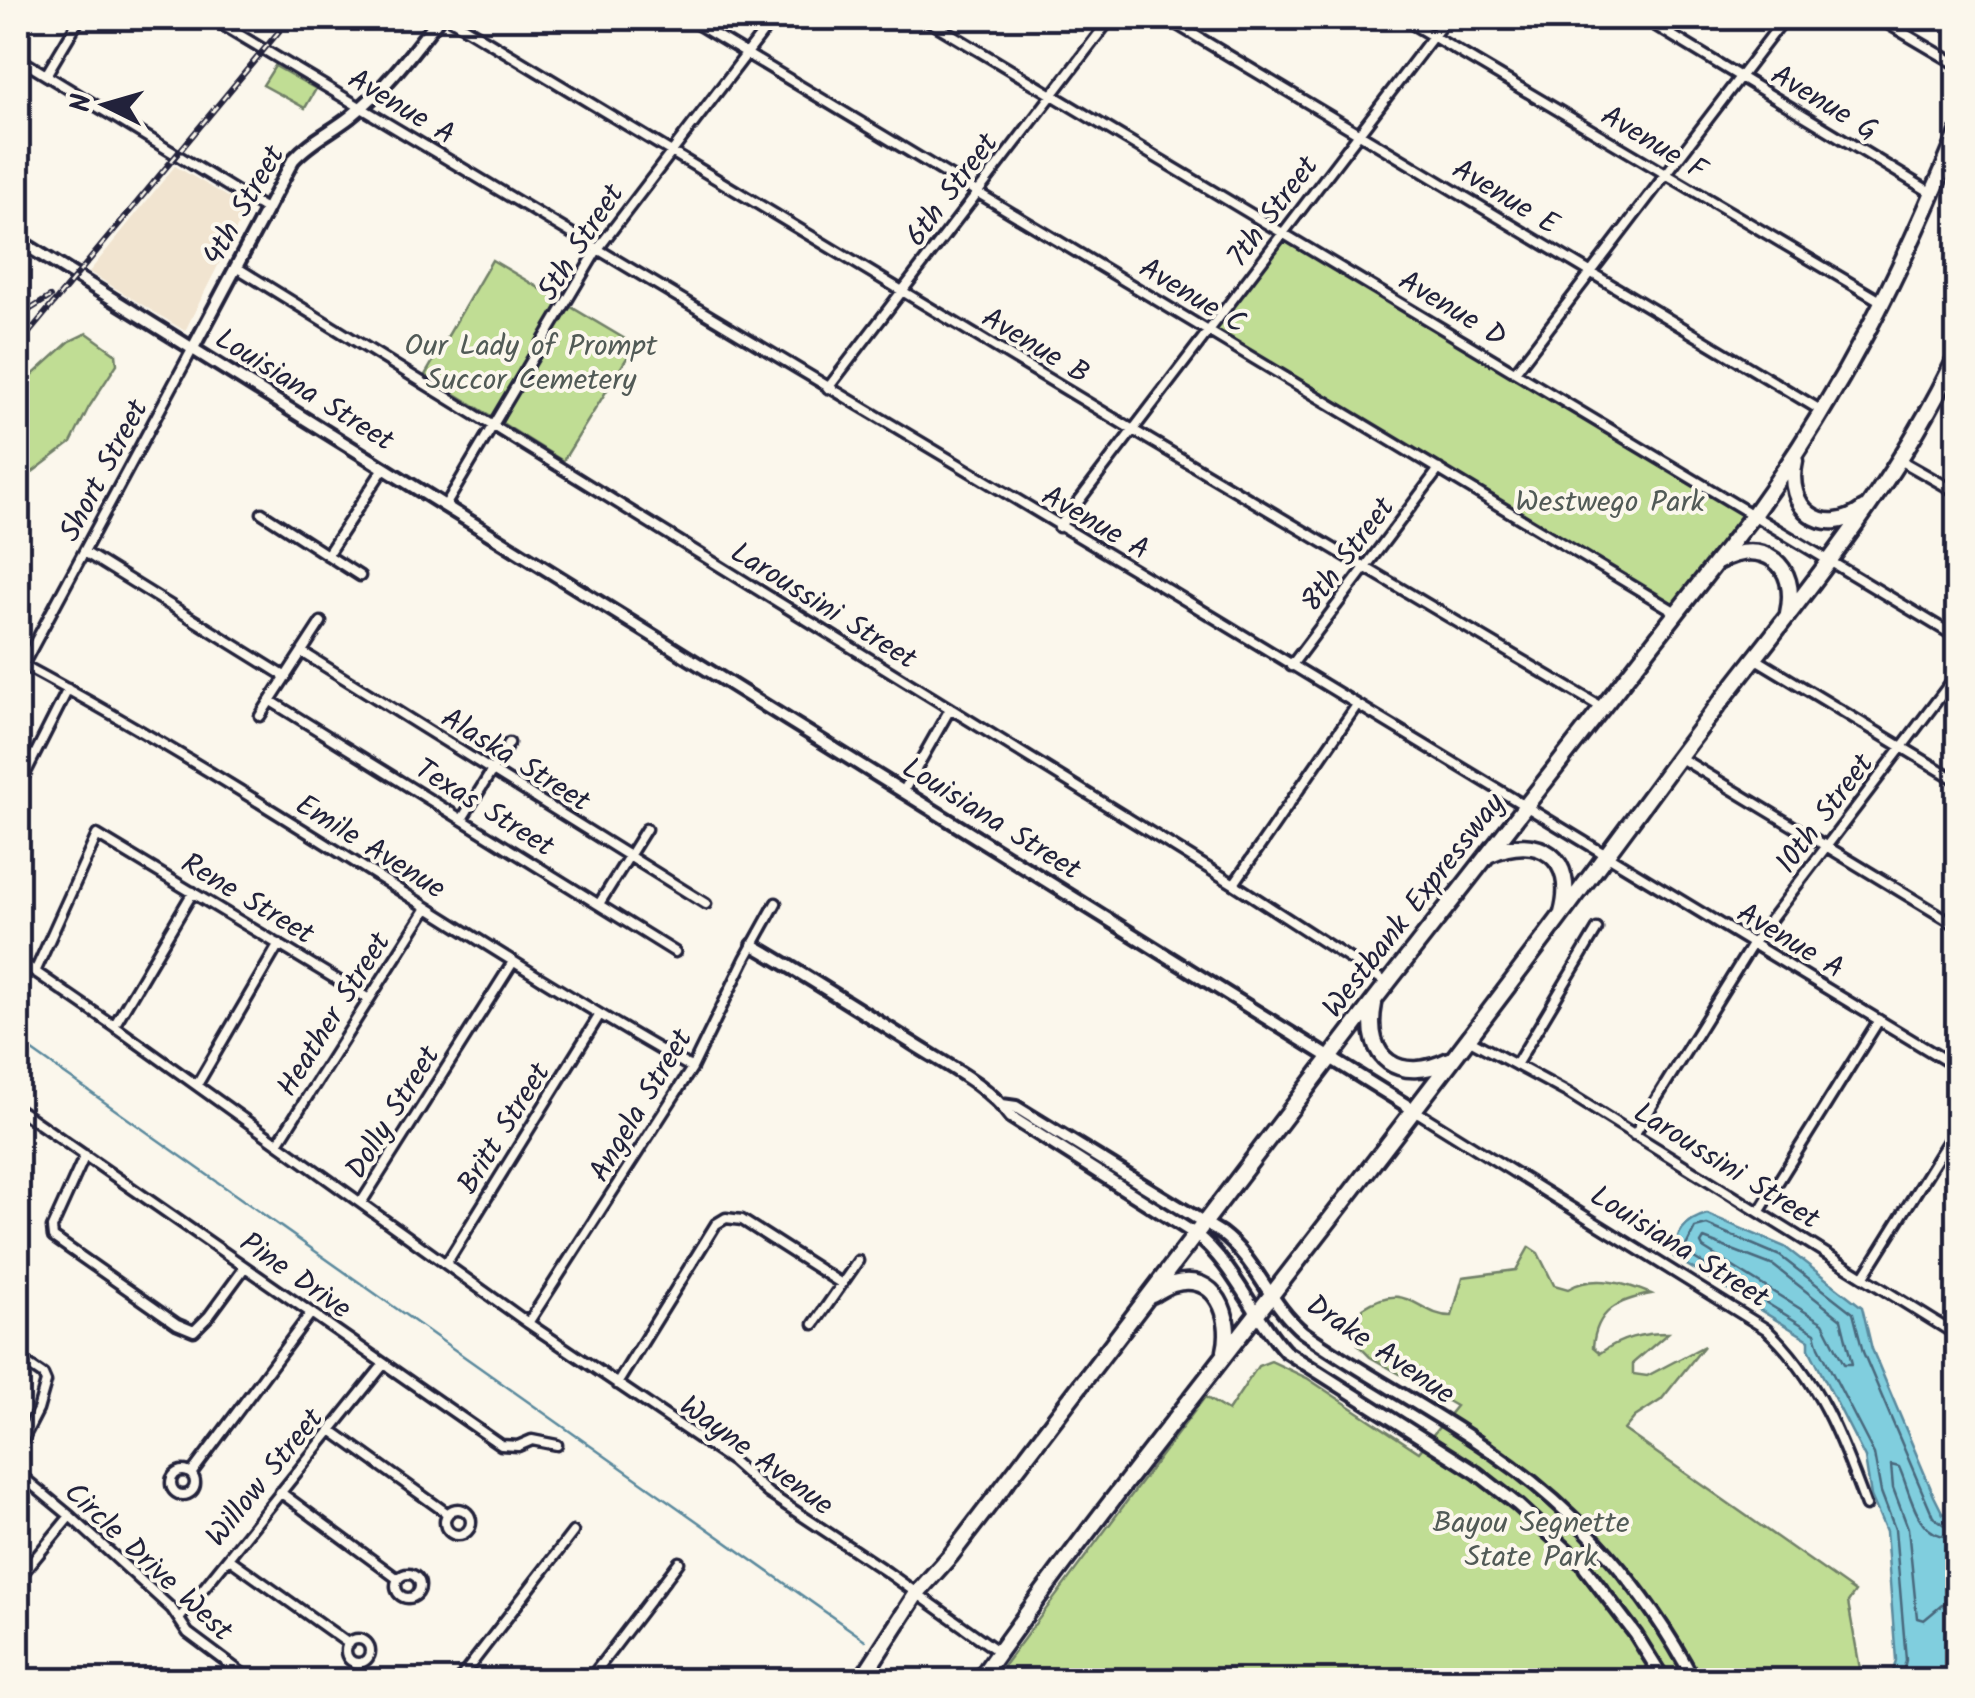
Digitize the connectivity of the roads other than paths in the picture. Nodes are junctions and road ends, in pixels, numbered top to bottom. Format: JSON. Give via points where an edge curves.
{"nodes":[{"id":1,"x":80,"y":18,"type":"edge"},
{"id":2,"x":211,"y":18,"type":"edge"},
{"id":3,"x":439,"y":18,"type":"edge"},
{"id":4,"x":449,"y":18,"type":"edge"},
{"id":5,"x":687,"y":18,"type":"edge"},
{"id":6,"x":774,"y":18,"type":"edge"},
{"id":7,"x":924,"y":18,"type":"edge"},
{"id":8,"x":1111,"y":18,"type":"edge"},
{"id":9,"x":1166,"y":18,"type":"edge"},
{"id":10,"x":1402,"y":18,"type":"edge"},
{"id":11,"x":1447,"y":18,"type":"edge"},
{"id":12,"x":1643,"y":18,"type":"edge"},
{"id":13,"x":1785,"y":18,"type":"edge"},
{"id":14,"x":1878,"y":18,"type":"edge"},
{"id":15,"x":1433,"y":36,"type":"junction"},
{"id":16,"x":746,"y":53,"type":"junction"},
{"id":17,"x":18,"y":58,"type":"edge"},
{"id":18,"x":1958,"y":66,"type":"edge"},
{"id":19,"x":46,"y":75,"type":"junction"},
{"id":20,"x":1740,"y":76,"type":"junction"},
{"id":21,"x":1052,"y":94,"type":"junction"},
{"id":22,"x":361,"y":107,"type":"junction"},
{"id":23,"x":1359,"y":133,"type":"junction"},
{"id":24,"x":1956,"y":138,"type":"edge"},
{"id":25,"x":670,"y":152,"type":"junction"},
{"id":26,"x":1664,"y":174,"type":"junction"},
{"id":27,"x":977,"y":192,"type":"junction"},
{"id":28,"x":1932,"y":194,"type":"junction"},
{"id":29,"x":266,"y":210,"type":"junction"},
{"id":30,"x":1283,"y":233,"type":"junction"},
{"id":31,"x":18,"y":240,"type":"edge"},
{"id":32,"x":597,"y":250,"type":"junction"},
{"id":33,"x":236,"y":267,"type":"junction"},
{"id":34,"x":1590,"y":273,"type":"junction"},
{"id":35,"x":902,"y":290,"type":"junction"},
{"id":36,"x":1884,"y":303,"type":"junction"},
{"id":37,"x":1209,"y":331,"type":"junction"},
{"id":38,"x":193,"y":348,"type":"junction"},
{"id":39,"x":1958,"y":353,"type":"edge"},
{"id":40,"x":1514,"y":372,"type":"junction"},
{"id":41,"x":828,"y":388,"type":"junction"},
{"id":42,"x":1824,"y":412,"type":"junction"},
{"id":43,"x":494,"y":428,"type":"junction"},
{"id":44,"x":1133,"y":430,"type":"junction"},
{"id":45,"x":1796,"y":456,"type":"junction"},
{"id":46,"x":1900,"y":460,"type":"junction"},
{"id":47,"x":384,"y":468,"type":"junction"},
{"id":48,"x":1439,"y":469,"type":"junction"},
{"id":49,"x":1958,"y":493,"type":"edge"},
{"id":50,"x":1878,"y":494,"type":"junction"},
{"id":51,"x":445,"y":506,"type":"junction"},
{"id":52,"x":262,"y":513,"type":"dead end"},
{"id":53,"x":1753,"y":516,"type":"junction"},
{"id":54,"x":1059,"y":527,"type":"junction"},
{"id":55,"x":86,"y":553,"type":"junction"},
{"id":56,"x":327,"y":556,"type":"junction"},
{"id":57,"x":1831,"y":561,"type":"junction"},
{"id":58,"x":1713,"y":564,"type":"junction"},
{"id":59,"x":1366,"y":566,"type":"junction"},
{"id":60,"x":360,"y":576,"type":"dead end"},
{"id":61,"x":1676,"y":612,"type":"junction"},
{"id":62,"x":1786,"y":619,"type":"junction"},
{"id":63,"x":320,"y":622,"type":"dead end"},
{"id":64,"x":1958,"y":638,"type":"edge"},
{"id":65,"x":302,"y":652,"type":"junction"},
{"id":66,"x":1756,"y":659,"type":"junction"},
{"id":67,"x":23,"y":665,"type":"joint"},
{"id":68,"x":1291,"y":666,"type":"junction"},
{"id":69,"x":1958,"y":674,"type":"edge"},
{"id":70,"x":286,"y":677,"type":"junction"},
{"id":71,"x":68,"y":689,"type":"junction"},
{"id":72,"x":271,"y":700,"type":"junction"},
{"id":73,"x":1357,"y":705,"type":"junction"},
{"id":74,"x":1601,"y":707,"type":"junction"},
{"id":75,"x":950,"y":710,"type":"junction"},
{"id":76,"x":260,"y":716,"type":"dead end"},
{"id":77,"x":509,"y":743,"type":"dead end"},
{"id":78,"x":1901,"y":748,"type":"junction"},
{"id":79,"x":1679,"y":757,"type":"junction"},
{"id":80,"x":492,"y":770,"type":"junction"},
{"id":81,"x":1958,"y":781,"type":"edge"},
{"id":82,"x":18,"y":788,"type":"edge"},
{"id":83,"x":902,"y":792,"type":"junction"},
{"id":84,"x":1523,"y":806,"type":"junction"},
{"id":85,"x":462,"y":819,"type":"junction"},
{"id":86,"x":646,"y":829,"type":"dead end"},
{"id":87,"x":1826,"y":847,"type":"junction"},
{"id":88,"x":629,"y":856,"type":"junction"},
{"id":89,"x":1485,"y":856,"type":"junction"},
{"id":90,"x":1606,"y":856,"type":"junction"},
{"id":91,"x":1234,"y":884,"type":"junction"},
{"id":92,"x":193,"y":892,"type":"junction"},
{"id":93,"x":776,"y":903,"type":"dead end"},
{"id":94,"x":599,"y":904,"type":"junction"},
{"id":95,"x":706,"y":904,"type":"dead end"},
{"id":96,"x":427,"y":908,"type":"junction"},
{"id":97,"x":1560,"y":919,"type":"junction"},
{"id":98,"x":1958,"y":926,"type":"edge"},
{"id":99,"x":1597,"y":929,"type":"dead end"},
{"id":100,"x":1754,"y":943,"type":"junction"},
{"id":101,"x":280,"y":944,"type":"junction"},
{"id":102,"x":753,"y":944,"type":"junction"},
{"id":103,"x":674,"y":952,"type":"dead end"},
{"id":104,"x":18,"y":960,"type":"edge"},
{"id":105,"x":513,"y":962,"type":"junction"},
{"id":106,"x":35,"y":972,"type":"junction"},
{"id":107,"x":1387,"y":983,"type":"junction"},
{"id":108,"x":370,"y":999,"type":"junction"},
{"id":109,"x":1375,"y":999,"type":"junction"},
{"id":110,"x":599,"y":1016,"type":"junction"},
{"id":111,"x":1879,"y":1020,"type":"junction"},
{"id":112,"x":114,"y":1026,"type":"junction"},
{"id":113,"x":1468,"y":1039,"type":"junction"},
{"id":114,"x":1329,"y":1058,"type":"junction"},
{"id":115,"x":1454,"y":1058,"type":"junction"},
{"id":116,"x":1516,"y":1065,"type":"junction"},
{"id":117,"x":692,"y":1068,"type":"junction"},
{"id":118,"x":1958,"y":1068,"type":"edge"},
{"id":119,"x":196,"y":1085,"type":"junction"},
{"id":120,"x":18,"y":1109,"type":"edge"},
{"id":121,"x":1414,"y":1110,"type":"junction"},
{"id":122,"x":1958,"y":1125,"type":"edge"},
{"id":123,"x":1634,"y":1135,"type":"junction"},
{"id":124,"x":278,"y":1143,"type":"junction"},
{"id":125,"x":85,"y":1156,"type":"junction"},
{"id":126,"x":361,"y":1204,"type":"junction"},
{"id":127,"x":1760,"y":1212,"type":"junction"},
{"id":128,"x":1199,"y":1228,"type":"junction"},
{"id":129,"x":858,"y":1261,"type":"dead end"},
{"id":130,"x":446,"y":1264,"type":"junction"},
{"id":131,"x":244,"y":1267,"type":"junction"},
{"id":132,"x":1864,"y":1276,"type":"junction"},
{"id":133,"x":842,"y":1284,"type":"junction"},
{"id":134,"x":1272,"y":1294,"type":"junction"},
{"id":135,"x":489,"y":1295,"type":"joint"},
{"id":136,"x":1146,"y":1298,"type":"junction"},
{"id":137,"x":311,"y":1313,"type":"junction"},
{"id":138,"x":1256,"y":1314,"type":"junction"},
{"id":139,"x":528,"y":1323,"type":"junction"},
{"id":140,"x":814,"y":1324,"type":"dead end"},
{"id":141,"x":1958,"y":1336,"type":"edge"},
{"id":142,"x":1224,"y":1356,"type":"junction"},
{"id":143,"x":18,"y":1358,"type":"edge"},
{"id":144,"x":384,"y":1364,"type":"junction"},
{"id":145,"x":617,"y":1384,"type":"junction"},
{"id":146,"x":330,"y":1430,"type":"junction"},
{"id":147,"x":558,"y":1445,"type":"dead end"},
{"id":148,"x":18,"y":1449,"type":"edge"},
{"id":149,"x":18,"y":1473,"type":"edge"},
{"id":150,"x":191,"y":1474,"type":"dead end"},
{"id":151,"x":280,"y":1492,"type":"junction"},
{"id":152,"x":1866,"y":1506,"type":"dead end"},
{"id":153,"x":448,"y":1514,"type":"dead end"},
{"id":154,"x":70,"y":1516,"type":"junction"},
{"id":155,"x":573,"y":1532,"type":"dead end"},
{"id":156,"x":228,"y":1558,"type":"junction"},
{"id":157,"x":679,"y":1562,"type":"dead end"},
{"id":158,"x":18,"y":1578,"type":"edge"},
{"id":159,"x":398,"y":1579,"type":"dead end"},
{"id":160,"x":917,"y":1593,"type":"junction"},
{"id":161,"x":179,"y":1619,"type":"junction"},
{"id":162,"x":348,"y":1644,"type":"dead end"},
{"id":163,"x":998,"y":1652,"type":"junction"},
{"id":164,"x":250,"y":1680,"type":"edge"},
{"id":165,"x":458,"y":1680,"type":"edge"},
{"id":166,"x":589,"y":1680,"type":"edge"},
{"id":167,"x":861,"y":1680,"type":"edge"},
{"id":168,"x":979,"y":1680,"type":"edge"},
{"id":169,"x":1664,"y":1680,"type":"edge"},
{"id":170,"x":1694,"y":1680,"type":"edge"}],
"edges":[{"from":1,"to":19,"type":"street"},
{"from":2,"to":22,"type":"street","name":"Avenue A"},
{"from":3,"to":22,"type":"main road","name":"4th Street"},
{"from":4,"to":25,"type":"street","name":"Avenue B"},
{"from":5,"to":16,"type":"street","name":"Avenue C"},
{"from":6,"to":16,"type":"street","name":"5th Street"},
{"from":7,"to":21,"type":"street","name":"Avenue D"},
{"from":8,"to":21,"type":"street","name":"6th Street"},
{"from":9,"to":23,"type":"street","name":"Avenue E"},
{"from":10,"to":15,"type":"street","name":"Avenue F"},
{"from":11,"to":15,"type":"street","name":"7th Street"},
{"from":12,"to":20,"type":"street","name":"Avenue G"},
{"from":13,"to":20,"type":"street"},
{"from":14,"to":18,"type":"street"},
{"from":15,"to":23,"type":"street","name":"7th Street"},
{"from":15,"to":26,"type":"street","name":"Avenue F"},
{"from":16,"to":25,"type":"street","name":"5th Street"},
{"from":16,"to":27,"type":"street","name":"Avenue C"},
{"from":17,"to":19,"type":"street"},
{"from":19,"to":29,"type":"street"},
{"from":20,"to":26,"type":"street"},
{"from":20,"to":28,"type":"street","name":"Avenue G"},
{"from":21,"to":27,"type":"street","name":"6th Street"},
{"from":21,"to":30,"type":"street","name":"Avenue D"},
{"from":22,"to":29,"type":"main road","name":"4th Street","via":[[304,147]]},
{"from":22,"to":32,"type":"street","name":"Avenue A"},
{"from":23,"to":30,"type":"street","name":"7th Street"},
{"from":23,"to":34,"type":"street","name":"Avenue E"},
{"from":24,"to":28,"type":"highway","name":"Westbank Expressway"},
{"from":25,"to":32,"type":"street","name":"5th Street"},
{"from":25,"to":35,"type":"street","name":"Avenue B"},
{"from":26,"to":34,"type":"street"},
{"from":26,"to":36,"type":"street","name":"Avenue F"},
{"from":27,"to":35,"type":"street","name":"6th Street"},
{"from":27,"to":37,"type":"street","name":"Avenue C"},
{"from":28,"to":36,"type":"highway","name":"Westbank Expressway"},
{"from":29,"to":33,"type":"main road","name":"4th Street"},
{"from":30,"to":37,"type":"street","name":"7th Street"},
{"from":30,"to":40,"type":"street","name":"Avenue D"},
{"from":31,"to":38,"type":"main road","name":"Louisiana Street"},
{"from":32,"to":41,"type":"street","name":"Avenue A"},
{"from":32,"to":43,"type":"street","name":"5th Street"},
{"from":33,"to":38,"type":"main road","name":"4th Street"},
{"from":33,"to":43,"type":"street","name":"Laroussini Street"},
{"from":34,"to":40,"type":"street"},
{"from":34,"to":42,"type":"street","name":"Avenue E"},
{"from":35,"to":41,"type":"street","name":"6th Street"},
{"from":35,"to":44,"type":"street","name":"Avenue B"},
{"from":36,"to":42,"type":"highway","name":"Westbank Expressway"},
{"from":37,"to":44,"type":"street","name":"7th Street"},
{"from":37,"to":48,"type":"street","name":"Avenue C"},
{"from":38,"to":47,"type":"main road","name":"Louisiana Street"},
{"from":38,"to":55,"type":"street","name":"Short Street"},
{"from":39,"to":46,"type":"highway"},
{"from":40,"to":53,"type":"street","name":"Avenue D"},
{"from":41,"to":54,"type":"street","name":"Avenue A"},
{"from":42,"to":45,"type":"highway","name":"Westbank Expressway"},
{"from":43,"to":51,"type":"street","name":"5th Street"},
{"from":43,"to":75,"type":"street","name":"Laroussini Street"},
{"from":44,"to":54,"type":"street","name":"7th Street"},
{"from":44,"to":59,"type":"street","name":"Avenue B"},
{"from":45,"to":50,"type":"highway","via":[[1797,500],[1820,520],[1849,519]]},
{"from":45,"to":53,"type":"highway","name":"Westbank Expressway"},
{"from":46,"to":49,"type":"street"},
{"from":46,"to":50,"type":"highway"},
{"from":47,"to":51,"type":"main road","name":"Louisiana Street"},
{"from":47,"to":56,"type":"street"},
{"from":48,"to":59,"type":"street","name":"8th Street"},
{"from":48,"to":61,"type":"street","name":"Avenue C"},
{"from":50,"to":57,"type":"highway"},
{"from":51,"to":83,"type":"main road","name":"Louisiana Street"},
{"from":52,"to":56,"type":"street"},
{"from":53,"to":57,"type":"street","name":"Avenue D"},
{"from":53,"to":58,"type":"highway","name":"Westbank Expressway"},
{"from":54,"to":68,"type":"street","name":"Avenue A"},
{"from":55,"to":67,"type":"street","name":"Short Street"},
{"from":55,"to":70,"type":"street"},
{"from":56,"to":60,"type":"street"},
{"from":57,"to":62,"type":"highway"},
{"from":57,"to":64,"type":"street","name":"Avenue D"},
{"from":58,"to":61,"type":"highway","name":"Westbank Expressway"},
{"from":58,"to":62,"type":"highway","via":[[1747,551],[1774,559],[1791,589]]},
{"from":59,"to":68,"type":"street","name":"8th Street"},
{"from":59,"to":74,"type":"street","name":"Avenue B"},
{"from":61,"to":74,"type":"highway","name":"Westbank Expressway"},
{"from":62,"to":66,"type":"highway"},
{"from":63,"to":65,"type":"street"},
{"from":65,"to":70,"type":"street"},
{"from":65,"to":80,"type":"street","name":"Alaska Street"},
{"from":66,"to":78,"type":"street"},
{"from":66,"to":79,"type":"highway"},
{"from":67,"to":71,"type":"street","name":"Emile Avenue"},
{"from":68,"to":73,"type":"street","name":"Avenue A"},
{"from":69,"to":78,"type":"street","name":"10th Street"},
{"from":70,"to":72,"type":"street"},
{"from":71,"to":82,"type":"street"},
{"from":71,"to":96,"type":"street","name":"Emile Avenue"},
{"from":72,"to":76,"type":"street"},
{"from":72,"to":85,"type":"street","name":"Texas Street"},
{"from":73,"to":84,"type":"street","name":"Avenue A"},
{"from":73,"to":91,"type":"street"},
{"from":74,"to":84,"type":"highway","name":"Westbank Expressway"},
{"from":75,"to":83,"type":"street"},
{"from":75,"to":91,"type":"street","name":"Laroussini Street"},
{"from":77,"to":80,"type":"street"},
{"from":78,"to":81,"type":"street"},
{"from":78,"to":87,"type":"street","name":"10th Street"},
{"from":79,"to":87,"type":"street"},
{"from":79,"to":90,"type":"highway"},
{"from":80,"to":85,"type":"street"},
{"from":80,"to":88,"type":"street","name":"Alaska Street"},
{"from":83,"to":114,"type":"main road","name":"Louisiana Street"},
{"from":84,"to":89,"type":"highway","name":"Westbank Expressway"},
{"from":84,"to":90,"type":"street","name":"Avenue A"},
{"from":85,"to":94,"type":"street","name":"Texas Street"},
{"from":86,"to":88,"type":"street"},
{"from":87,"to":98,"type":"street"},
{"from":87,"to":100,"type":"street","name":"10th Street"},
{"from":88,"to":94,"type":"street"},
{"from":88,"to":95,"type":"street","name":"Alaska Street"},
{"from":89,"to":97,"type":"highway","via":[[1516,845],[1549,854],[1566,884]]},
{"from":89,"to":107,"type":"highway","name":"Westbank Expressway"},
{"from":90,"to":97,"type":"highway"},
{"from":90,"to":100,"type":"street","name":"Avenue A"},
{"from":91,"to":107,"type":"street","name":"Laroussini Street"},
{"from":92,"to":101,"type":"street","name":"Rene Street"},
{"from":92,"to":106,"type":"street","name":"Rene Street","via":[[97,836]]},
{"from":92,"to":112,"type":"street"},
{"from":93,"to":102,"type":"street","name":"Angela Street"},
{"from":94,"to":103,"type":"street","name":"Texas Street"},
{"from":96,"to":105,"type":"street","name":"Emile Avenue"},
{"from":96,"to":108,"type":"street","name":"Heather Street"},
{"from":97,"to":113,"type":"highway"},
{"from":99,"to":116,"type":"street"},
{"from":100,"to":111,"type":"street","name":"Avenue A"},
{"from":100,"to":123,"type":"street","name":"10th Street"},
{"from":101,"to":108,"type":"street","name":"Rene Street"},
{"from":101,"to":119,"type":"street"},
{"from":102,"to":117,"type":"street","name":"Angela Street"},
{"from":102,"to":128,"type":"main road","name":"Drake Avenue"},
{"from":104,"to":106,"type":"street"},
{"from":105,"to":110,"type":"street","name":"Emile Avenue"},
{"from":105,"to":126,"type":"street","name":"Dolly Street"},
{"from":106,"to":112,"type":"street"},
{"from":107,"to":109,"type":"highway","name":"Westbank Expressway"},
{"from":108,"to":124,"type":"street","name":"Heather Street"},
{"from":109,"to":114,"type":"highway","name":"Westbank Expressway"},
{"from":109,"to":115,"type":"highway","via":[[1371,1034],[1389,1062],[1418,1071]]},
{"from":110,"to":117,"type":"street","name":"Emile Avenue"},
{"from":110,"to":130,"type":"street","name":"Britt Street"},
{"from":111,"to":118,"type":"street","name":"Avenue A"},
{"from":111,"to":127,"type":"street"},
{"from":112,"to":119,"type":"street"},
{"from":113,"to":115,"type":"highway"},
{"from":113,"to":116,"type":"street","name":"Laroussini Street"},
{"from":114,"to":121,"type":"main road","name":"Louisiana Street"},
{"from":114,"to":128,"type":"highway","name":"Westbank Expressway"},
{"from":115,"to":121,"type":"highway"},
{"from":116,"to":123,"type":"street","name":"Laroussini Street"},
{"from":117,"to":139,"type":"street","name":"Angela Street"},
{"from":119,"to":124,"type":"street"},
{"from":120,"to":125,"type":"street","name":"Pine Drive"},
{"from":121,"to":134,"type":"highway"},
{"from":121,"to":152,"type":"street","name":"Louisiana Street","via":[[1766,1329],[1821,1398]]},
{"from":122,"to":132,"type":"street"},
{"from":123,"to":127,"type":"street","name":"Laroussini Street"},
{"from":124,"to":126,"type":"street"},
{"from":125,"to":131,"type":"street","name":"Pine Drive"},
{"from":125,"to":131,"type":"street","via":[[53,1237],[177,1324],[194,1331]]},
{"from":126,"to":130,"type":"street","name":"Dolly Street"},
{"from":127,"to":132,"type":"street","name":"Laroussini Street"},
{"from":128,"to":134,"type":"main road","name":"Drake Avenue","via":[[1247,1256]]},
{"from":128,"to":136,"type":"highway","name":"Westbank Expressway"},
{"from":128,"to":138,"type":"main road","name":"Drake Avenue"},
{"from":129,"to":133,"type":"street"},
{"from":130,"to":135,"type":"street","name":"Dolly Street"},
{"from":131,"to":137,"type":"street","name":"Pine Drive"},
{"from":132,"to":141,"type":"street","name":"Laroussini Street"},
{"from":133,"to":140,"type":"street"},
{"from":133,"to":145,"type":"street","via":[[742,1220],[726,1218],[716,1224]]},
{"from":134,"to":138,"type":"highway"},
{"from":134,"to":170,"type":"main road","name":"Drake Avenue","via":[[1303,1332],[1493,1452],[1568,1513],[1641,1596]]},
{"from":135,"to":139,"type":"street","name":"Wayne Avenue"},
{"from":136,"to":142,"type":"highway","via":[[1172,1284],[1206,1288],[1228,1319]]},
{"from":136,"to":160,"type":"highway","name":"Westbank Expressway"},
{"from":137,"to":144,"type":"street","name":"Pine Drive"},
{"from":137,"to":150,"type":"street"},
{"from":138,"to":142,"type":"highway"},
{"from":138,"to":169,"type":"main road","name":"Drake Avenue","via":[[1286,1351],[1518,1505],[1582,1565]]},
{"from":139,"to":145,"type":"street","name":"Wayne Avenue"},
{"from":142,"to":163,"type":"highway"},
{"from":143,"to":148,"type":"street","via":[[46,1382]]},
{"from":144,"to":146,"type":"street","name":"Willow Street"},
{"from":144,"to":147,"type":"street","name":"Pine Drive","via":[[501,1445]]},
{"from":145,"to":160,"type":"street","name":"Wayne Avenue"},
{"from":146,"to":151,"type":"street","name":"Willow Street"},
{"from":146,"to":153,"type":"street"},
{"from":149,"to":154,"type":"street","name":"Circle Drive West"},
{"from":151,"to":156,"type":"street","name":"Willow Street"},
{"from":151,"to":159,"type":"street"},
{"from":154,"to":158,"type":"street"},
{"from":154,"to":161,"type":"street","name":"Circle Drive West"},
{"from":155,"to":165,"type":"street"},
{"from":156,"to":161,"type":"street","name":"Willow Street"},
{"from":156,"to":162,"type":"street"},
{"from":157,"to":166,"type":"street"},
{"from":160,"to":163,"type":"street","name":"Wayne Avenue"},
{"from":160,"to":167,"type":"highway","name":"Westbank Expressway"},
{"from":161,"to":164,"type":"street","name":"Circle Drive West","via":[[188,1634]]},
{"from":163,"to":168,"type":"highway"}]}
